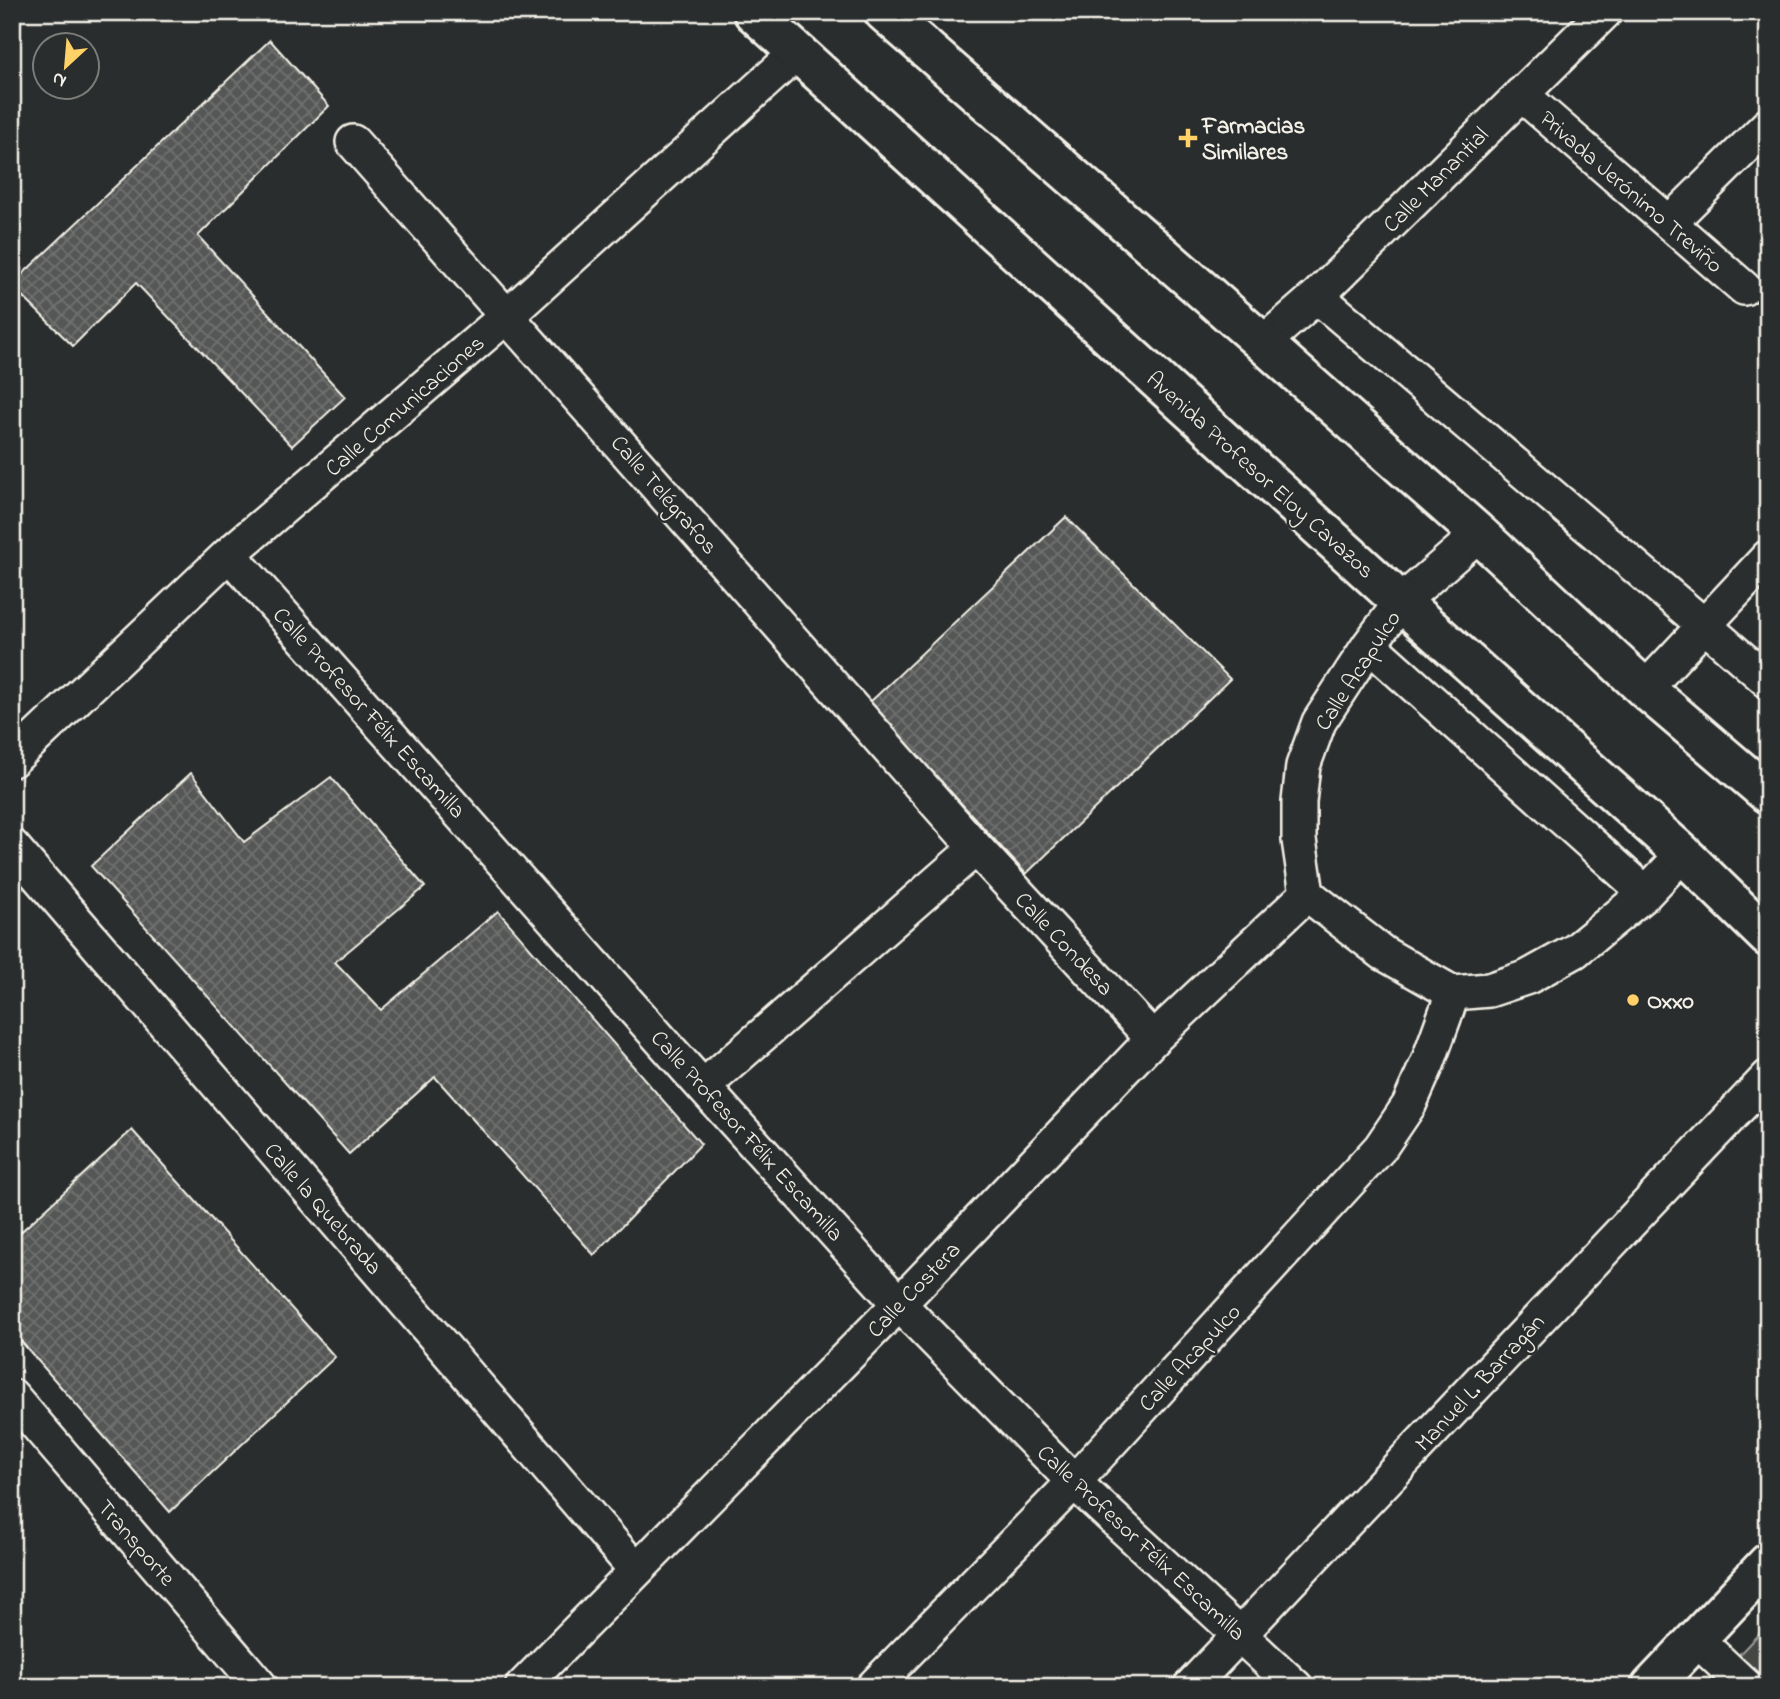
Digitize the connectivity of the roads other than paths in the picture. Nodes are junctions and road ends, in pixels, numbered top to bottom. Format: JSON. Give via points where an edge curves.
{"nodes":[{"id":1,"x":753,"y":12,"type":"edge"},
{"id":2,"x":884,"y":12,"type":"edge"},
{"id":3,"x":1605,"y":12,"type":"edge"},
{"id":4,"x":797,"y":52,"type":"junction"},
{"id":5,"x":1521,"y":94,"type":"junction"},
{"id":6,"x":1768,"y":125,"type":"edge"},
{"id":7,"x":353,"y":142,"type":"dead end"},
{"id":8,"x":1669,"y":223,"type":"junction"},
{"id":9,"x":1744,"y":288,"type":"dead end"},
{"id":10,"x":1317,"y":296,"type":"junction"},
{"id":11,"x":508,"y":315,"type":"junction"},
{"id":12,"x":1263,"y":343,"type":"junction"},
{"id":13,"x":1479,"y":534,"type":"junction"},
{"id":14,"x":229,"y":554,"type":"junction"},
{"id":15,"x":1768,"y":557,"type":"edge"},
{"id":16,"x":1401,"y":602,"type":"junction"},
{"id":17,"x":1706,"y":625,"type":"junction"},
{"id":18,"x":1369,"y":645,"type":"junction"},
{"id":19,"x":1768,"y":681,"type":"edge"},
{"id":20,"x":1645,"y":690,"type":"junction"},
{"id":21,"x":12,"y":760,"type":"edge"},
{"id":22,"x":1768,"y":794,"type":"edge"},
{"id":23,"x":12,"y":846,"type":"edge"},
{"id":24,"x":976,"y":848,"type":"junction"},
{"id":25,"x":1683,"y":854,"type":"junction"},
{"id":26,"x":1646,"y":893,"type":"junction"},
{"id":27,"x":1307,"y":894,"type":"junction"},
{"id":28,"x":1768,"y":937,"type":"edge"},
{"id":29,"x":1453,"y":993,"type":"junction"},
{"id":30,"x":1153,"y":1039,"type":"junction"},
{"id":31,"x":1768,"y":1077,"type":"edge"},
{"id":32,"x":703,"y":1087,"type":"junction"},
{"id":33,"x":900,"y":1304,"type":"junction"},
{"id":34,"x":12,"y":1396,"type":"edge"},
{"id":35,"x":1074,"y":1482,"type":"junction"},
{"id":36,"x":1768,"y":1563,"type":"edge"},
{"id":37,"x":636,"y":1570,"type":"junction"},
{"id":38,"x":1239,"y":1634,"type":"junction"},
{"id":39,"x":1696,"y":1639,"type":"junction"},
{"id":40,"x":261,"y":1687,"type":"edge"},
{"id":41,"x":522,"y":1687,"type":"edge"},
{"id":42,"x":873,"y":1687,"type":"edge"},
{"id":43,"x":1190,"y":1687,"type":"edge"},
{"id":44,"x":1296,"y":1687,"type":"edge"},
{"id":45,"x":1651,"y":1687,"type":"edge"},
{"id":46,"x":1747,"y":1687,"type":"edge"}],
"edges":[{"from":1,"to":4,"type":"main road","name":"Avenida Profesor Eloy Cavazos"},
{"from":2,"to":12,"type":"main road"},
{"from":3,"to":5,"type":"street","name":"Calle Manantial"},
{"from":4,"to":11,"type":"street","name":"Calle Comunicaciones"},
{"from":4,"to":16,"type":"main road","name":"Avenida Profesor Eloy Cavazos"},
{"from":5,"to":8,"type":"street","name":"Privada Jerónimo Treviño"},
{"from":5,"to":10,"type":"street","name":"Calle Manantial"},
{"from":6,"to":8,"type":"street"},
{"from":7,"to":11,"type":"street","name":"Calle Telégrafos"},
{"from":8,"to":9,"type":"street","name":"Privada Jerónimo Treviño"},
{"from":10,"to":12,"type":"street","name":"Calle Manantial"},
{"from":10,"to":17,"type":"street"},
{"from":11,"to":14,"type":"street","name":"Calle Comunicaciones"},
{"from":11,"to":24,"type":"street","name":"Calle Telégrafos"},
{"from":12,"to":13,"type":"main road"},
{"from":13,"to":16,"type":"street","name":"Calle Acapulco"},
{"from":13,"to":20,"type":"main road"},
{"from":14,"to":21,"type":"street","name":"Calle Comunicaciones"},
{"from":14,"to":32,"type":"street","name":"Calle Profesor Félix Escamilla"},
{"from":15,"to":17,"type":"street"},
{"from":16,"to":18,"type":"street","name":"Calle Acapulco"},
{"from":16,"to":25,"type":"main road","name":"Avenida Profesor Eloy Cavazos"},
{"from":17,"to":19,"type":"street"},
{"from":17,"to":20,"type":"street"},
{"from":18,"to":26,"type":"street"},
{"from":18,"to":27,"type":"street","name":"Calle Acapulco","via":[[1319,722],[1303,766],[1299,840]]},
{"from":20,"to":22,"type":"main road"},
{"from":23,"to":37,"type":"street","name":"Calle la Quebrada"},
{"from":24,"to":30,"type":"street","name":"Calle Condesa"},
{"from":24,"to":32,"type":"street"},
{"from":25,"to":26,"type":"street"},
{"from":25,"to":28,"type":"main road","name":"Avenida Profesor Eloy Cavazos"},
{"from":26,"to":29,"type":"street","via":[[1575,951],[1528,977],[1489,990]]},
{"from":27,"to":29,"type":"street","via":[[1383,953]]},
{"from":27,"to":30,"type":"street","name":"Calle Costera"},
{"from":29,"to":35,"type":"street","name":"Calle Acapulco","via":[[1409,1105],[1380,1148]]},
{"from":30,"to":33,"type":"street","name":"Calle Costera"},
{"from":31,"to":38,"type":"street","name":"Manuel L. Barragán"},
{"from":32,"to":33,"type":"street","name":"Calle Profesor Félix Escamilla"},
{"from":33,"to":35,"type":"street","name":"Calle Profesor Félix Escamilla"},
{"from":33,"to":37,"type":"street","name":"Calle Costera"},
{"from":34,"to":40,"type":"street","name":"Transporte"},
{"from":35,"to":38,"type":"street","name":"Calle Profesor Félix Escamilla"},
{"from":35,"to":42,"type":"street","name":"Calle Acapulco"},
{"from":36,"to":39,"type":"main road"},
{"from":37,"to":41,"type":"street","name":"Calle Costera"},
{"from":38,"to":43,"type":"street","name":"Manuel L. Barragán"},
{"from":38,"to":44,"type":"street","name":"Calle Profesor Félix Escamilla"},
{"from":39,"to":45,"type":"main road"},
{"from":39,"to":46,"type":"street"}]}
